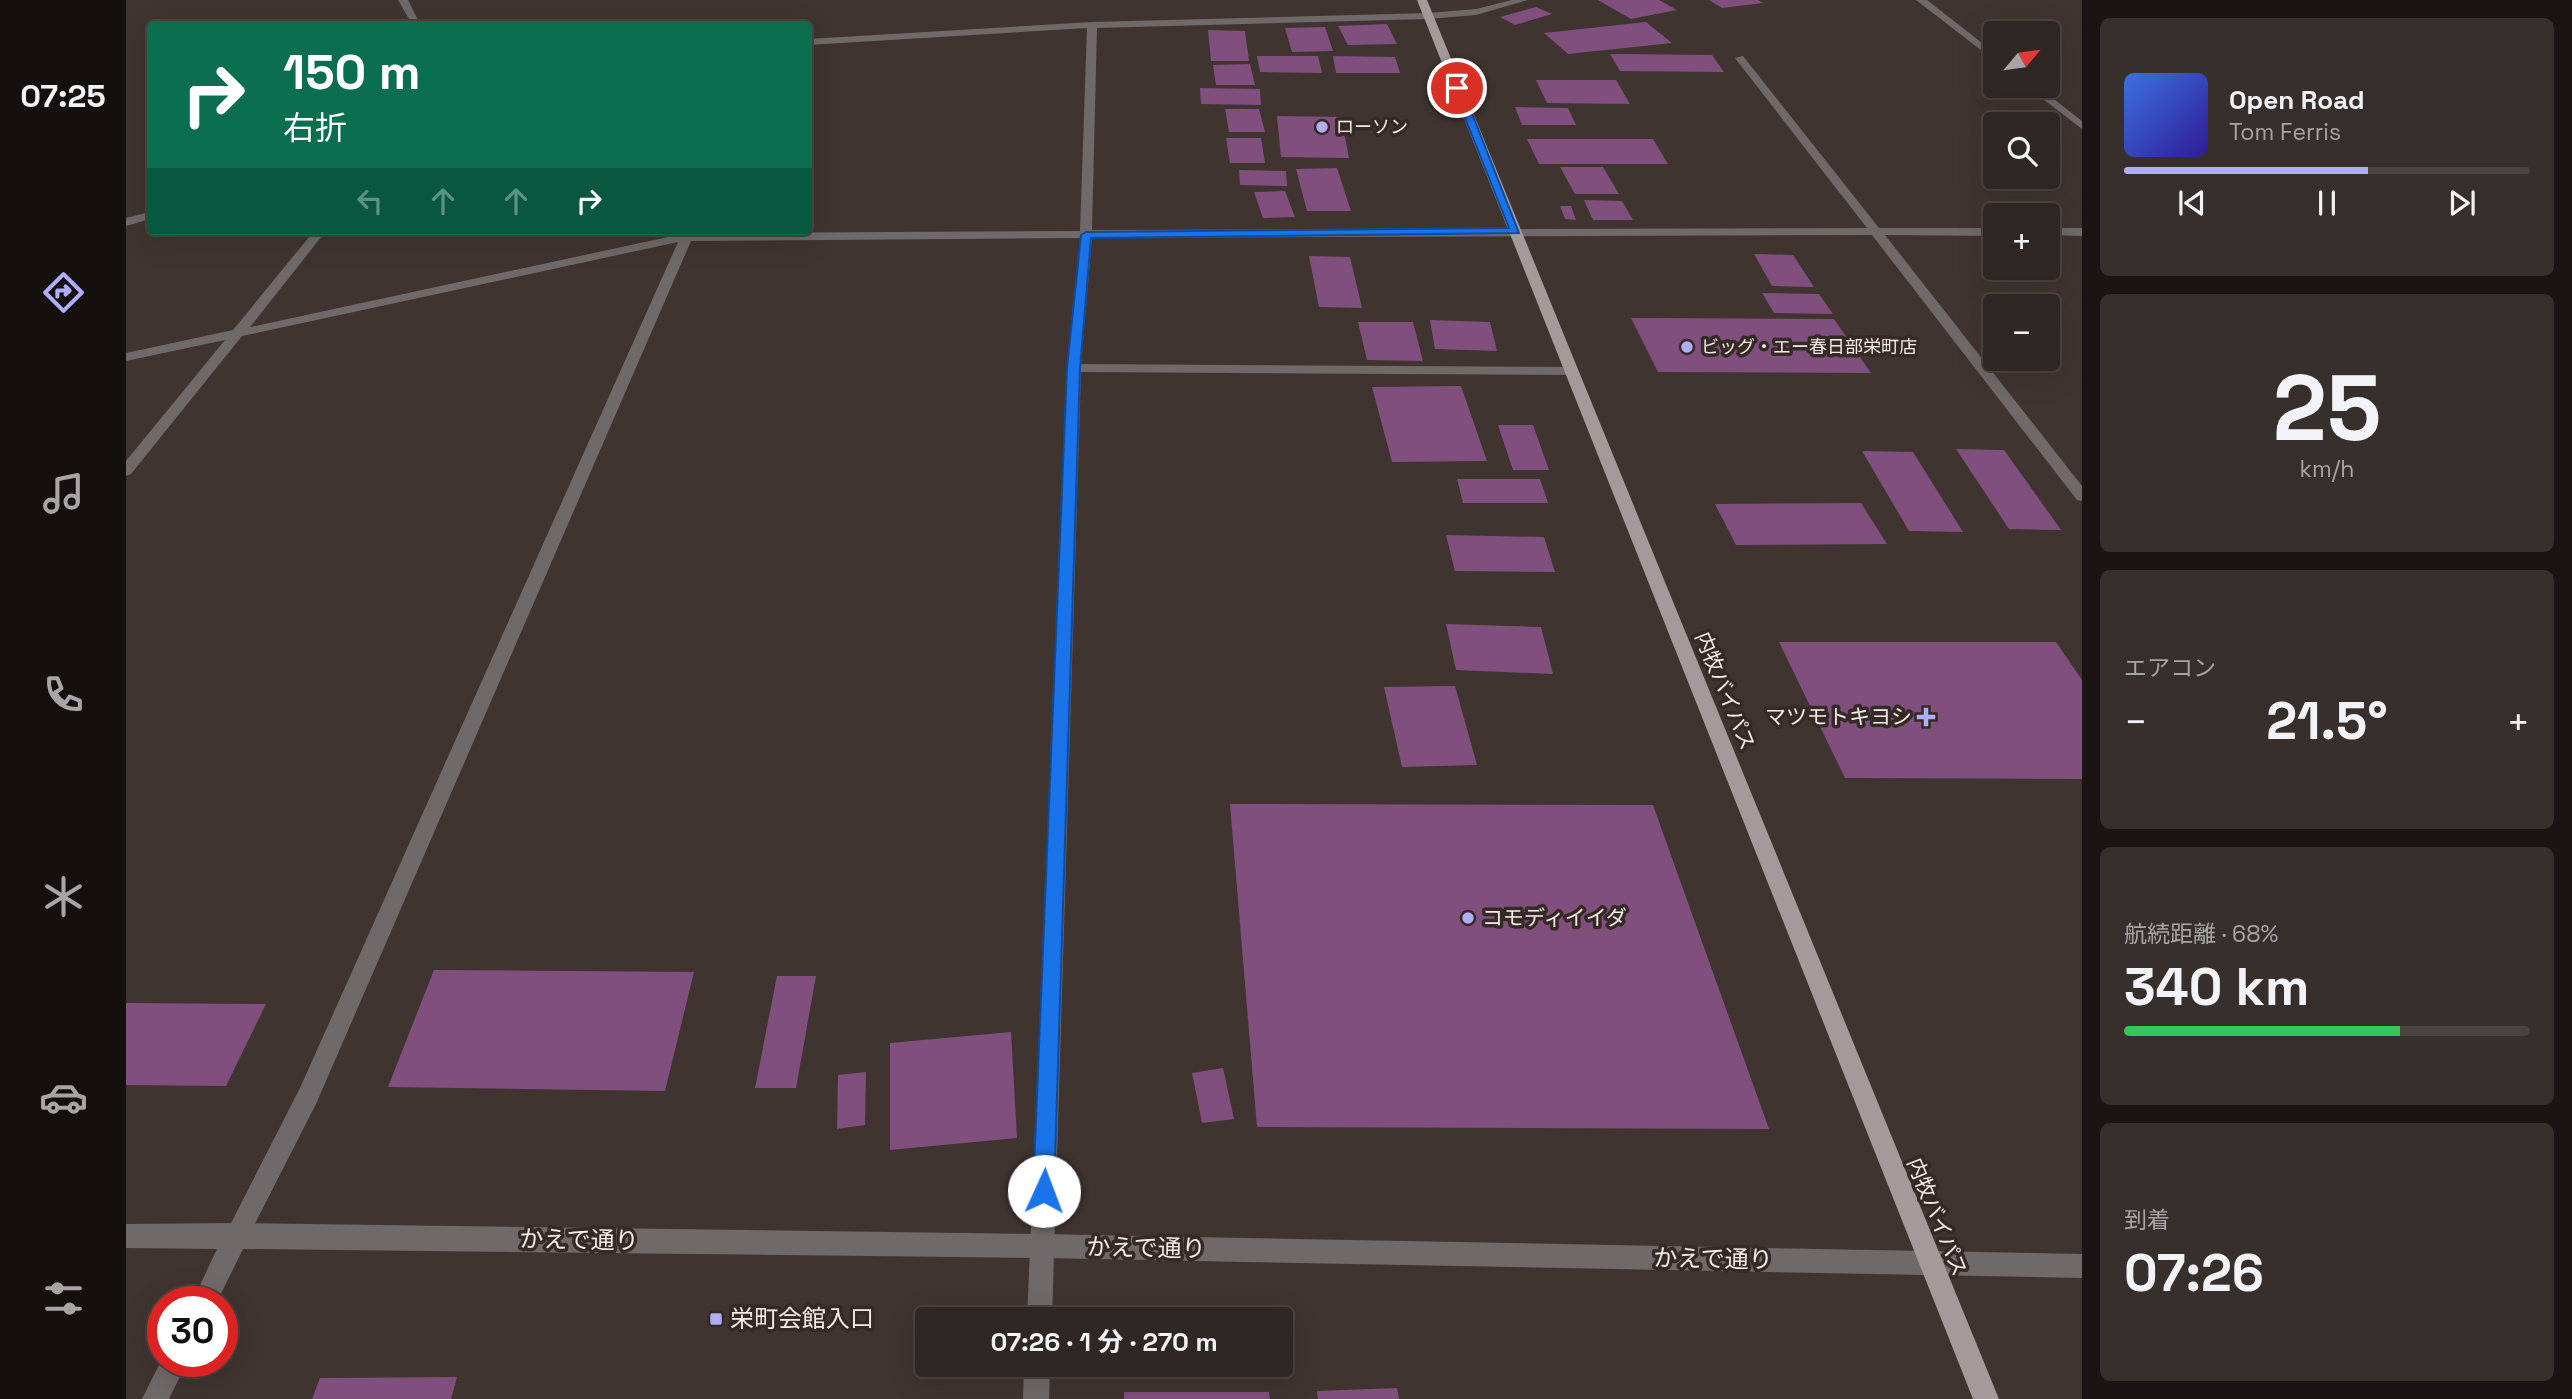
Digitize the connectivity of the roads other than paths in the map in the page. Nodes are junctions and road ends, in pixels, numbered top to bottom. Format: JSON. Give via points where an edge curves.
{"nodes":[{"id":1,"x":403,"y":0,"type":"edge"},
{"id":2,"x":1523,"y":0,"type":"edge"},
{"id":3,"x":1921,"y":0,"type":"edge"},
{"id":4,"x":1425,"y":8,"type":"edge"},
{"id":5,"x":414,"y":21,"type":"edge"},
{"id":6,"x":1092,"y":25,"type":"junction"},
{"id":7,"x":812,"y":42,"type":"edge"},
{"id":8,"x":1983,"y":49,"type":"edge"},
{"id":9,"x":1740,"y":58,"type":"dead end"},
{"id":10,"x":2046,"y":98,"type":"edge"},
{"id":11,"x":2082,"y":126,"type":"edge"},
{"id":12,"x":147,"y":216,"type":"edge"},
{"id":13,"x":126,"y":222,"type":"edge"},
{"id":14,"x":1515,"y":231,"type":"junction"},
{"id":15,"x":1877,"y":232,"type":"junction"},
{"id":16,"x":1983,"y":232,"type":"edge"},
{"id":17,"x":2060,"y":232,"type":"edge"},
{"id":18,"x":2082,"y":232,"type":"edge"},
{"id":19,"x":812,"y":234,"type":"edge"},
{"id":20,"x":317,"y":235,"type":"edge"},
{"id":21,"x":682,"y":235,"type":"edge"},
{"id":22,"x":687,"y":235,"type":"edge"},
{"id":23,"x":1086,"y":235,"type":"junction"},
{"id":24,"x":234,"y":334,"type":"junction"},
{"id":25,"x":126,"y":356,"type":"edge"},
{"id":26,"x":1074,"y":368,"type":"junction"},
{"id":27,"x":1571,"y":371,"type":"junction"},
{"id":28,"x":126,"y":471,"type":"edge"},
{"id":29,"x":2082,"y":496,"type":"edge"},
{"id":30,"x":237,"y":1235,"type":"junction"},
{"id":31,"x":126,"y":1236,"type":"edge"},
{"id":32,"x":1042,"y":1246,"type":"junction"},
{"id":33,"x":1931,"y":1263,"type":"junction"},
{"id":34,"x":2082,"y":1266,"type":"edge"},
{"id":35,"x":212,"y":1286,"type":"edge"},
{"id":36,"x":1040,"y":1307,"type":"edge"},
{"id":37,"x":166,"y":1377,"type":"edge"},
{"id":38,"x":1037,"y":1377,"type":"edge"},
{"id":39,"x":155,"y":1399,"type":"edge"},
{"id":40,"x":1036,"y":1399,"type":"edge"},
{"id":41,"x":1986,"y":1399,"type":"edge"}],
"edges":[{"from":1,"to":5,"type":"street"},
{"from":2,"to":4,"type":"street","via":[[1476,12]]},
{"from":3,"to":8,"type":"street"},
{"from":4,"to":6,"type":"street"},
{"from":4,"to":14,"type":"main road","name":"内牧バイパス"},
{"from":6,"to":7,"type":"street"},
{"from":6,"to":23,"type":"street"},
{"from":9,"to":15,"type":"street"},
{"from":10,"to":11,"type":"street"},
{"from":12,"to":13,"type":"street"},
{"from":14,"to":15,"type":"street"},
{"from":14,"to":23,"type":"street"},
{"from":14,"to":27,"type":"main road","name":"内牧バイパス"},
{"from":15,"to":16,"type":"street"},
{"from":15,"to":29,"type":"street"},
{"from":17,"to":18,"type":"street"},
{"from":19,"to":23,"type":"street"},
{"from":20,"to":24,"type":"street"},
{"from":21,"to":24,"type":"street"},
{"from":22,"to":30,"type":"street","via":[[308,1096]]},
{"from":23,"to":26,"type":"street"},
{"from":24,"to":25,"type":"street"},
{"from":24,"to":28,"type":"street"},
{"from":26,"to":27,"type":"street"},
{"from":26,"to":32,"type":"street"},
{"from":27,"to":33,"type":"main road","name":"内牧バイパス"},
{"from":30,"to":31,"type":"street","name":"かえで通り"},
{"from":30,"to":32,"type":"street","name":"かえで通り"},
{"from":30,"to":35,"type":"street"},
{"from":32,"to":33,"type":"street","name":"かえで通り"},
{"from":32,"to":36,"type":"street"},
{"from":33,"to":34,"type":"street","name":"かえで通り"},
{"from":33,"to":41,"type":"main road","name":"内牧バイパス"},
{"from":37,"to":39,"type":"street"},
{"from":38,"to":40,"type":"street"}]}
